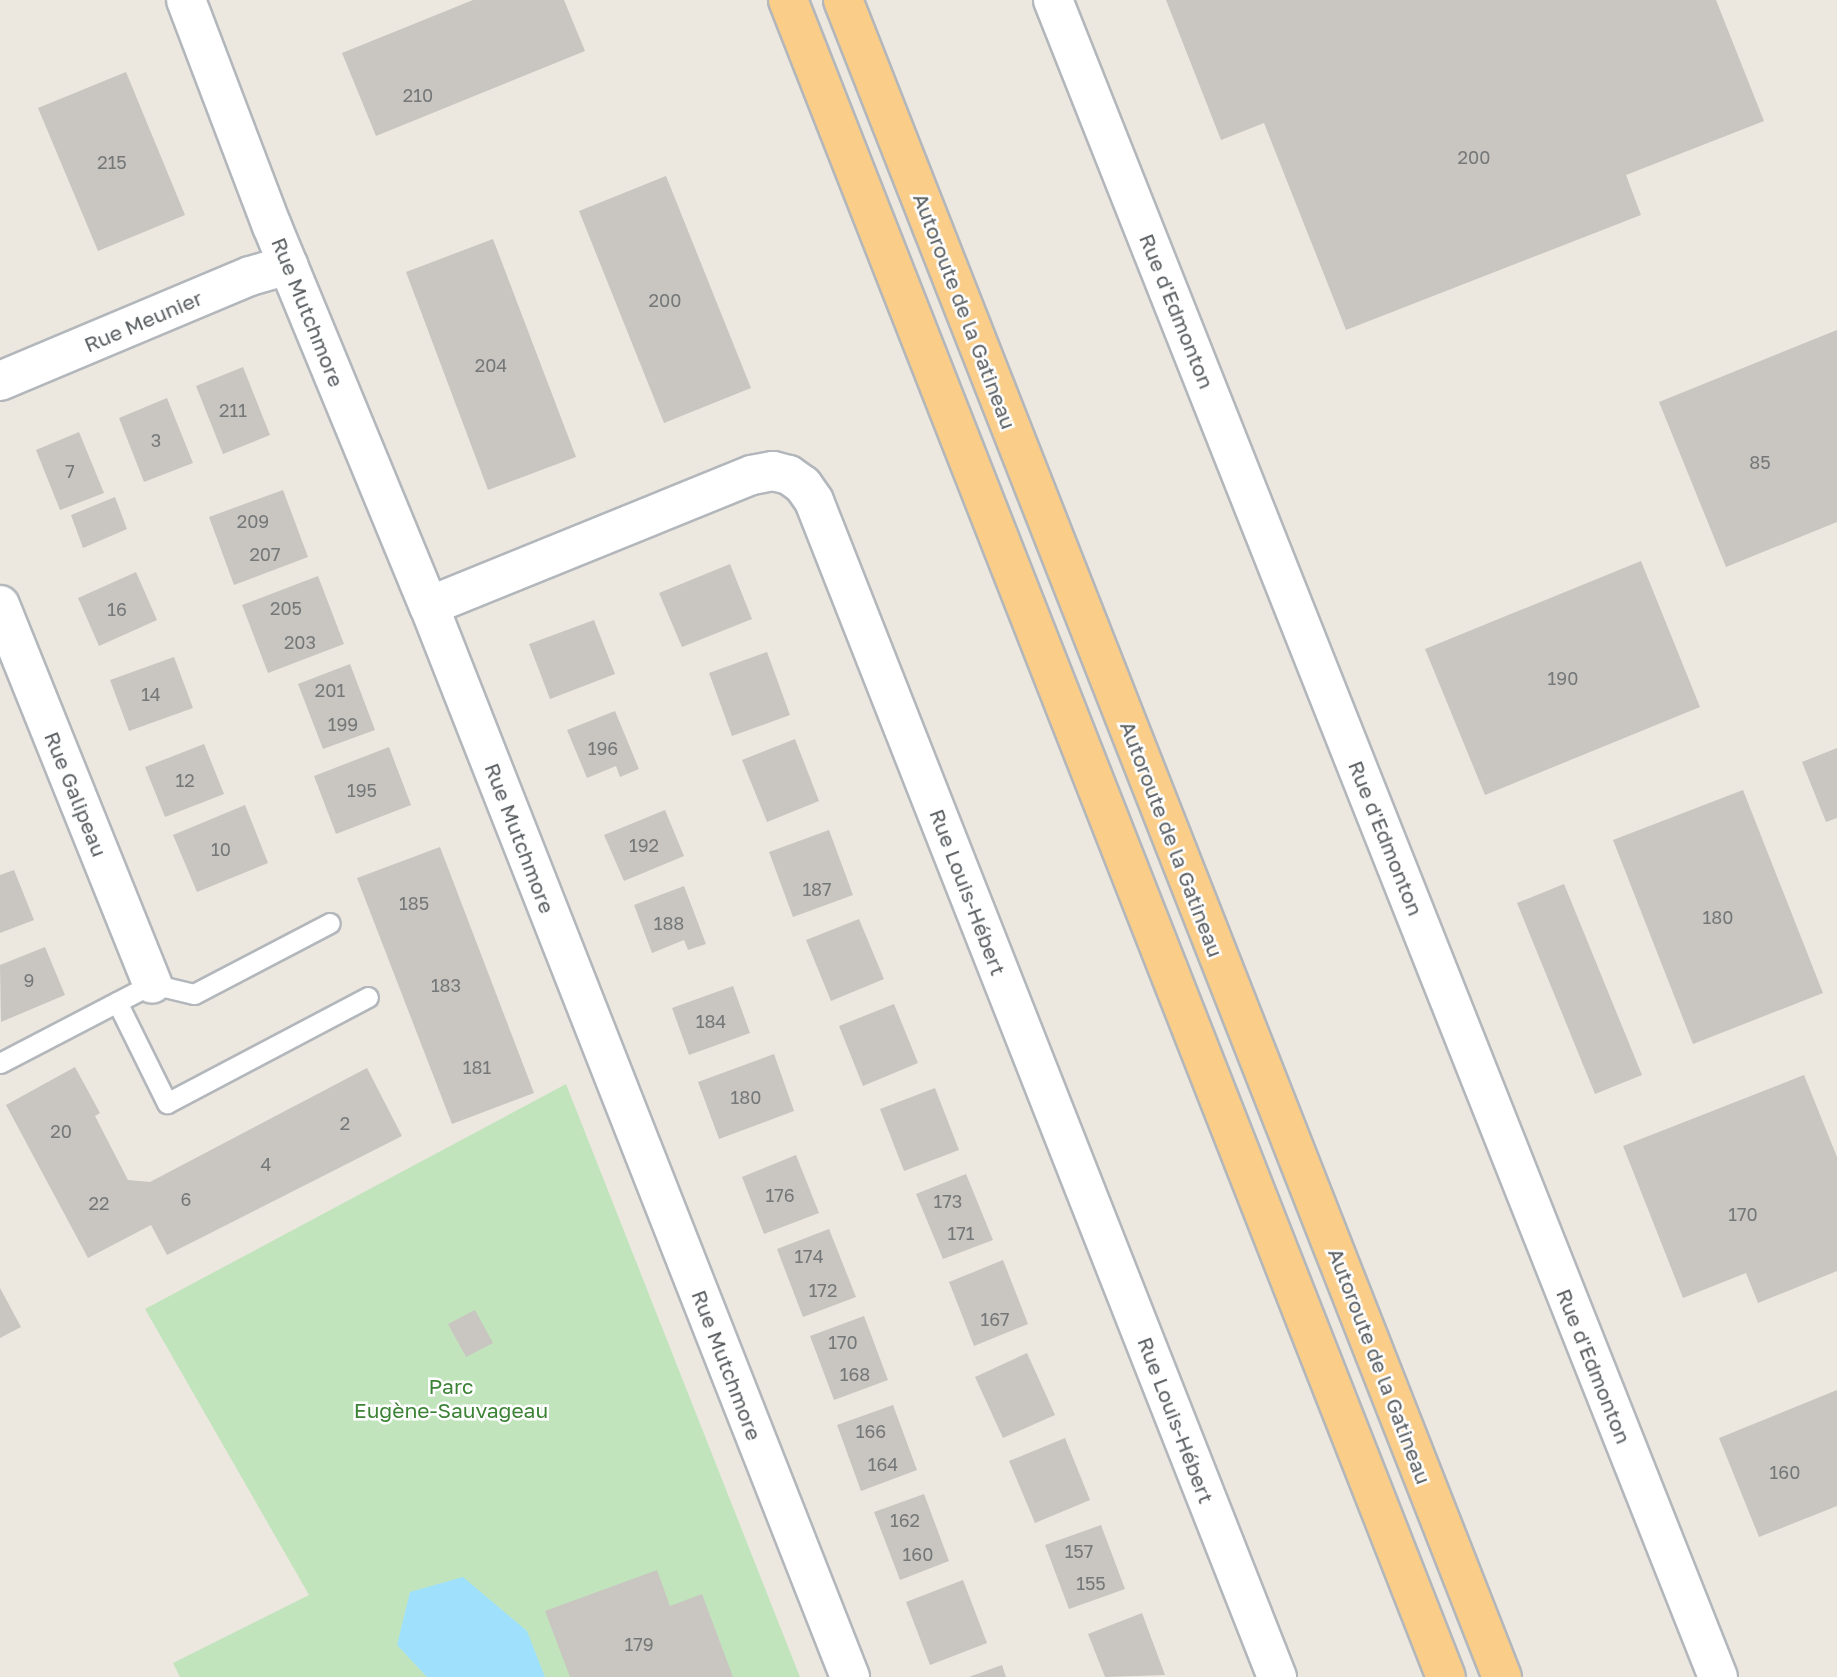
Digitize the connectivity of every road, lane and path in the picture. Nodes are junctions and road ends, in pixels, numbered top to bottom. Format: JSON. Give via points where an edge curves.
{"nodes":[{"id":1,"x":186,"y":0,"type":"edge"},
{"id":2,"x":767,"y":0,"type":"edge"},
{"id":3,"x":788,"y":0,"type":"edge"},
{"id":4,"x":843,"y":0,"type":"edge"},
{"id":5,"x":1053,"y":0,"type":"edge"},
{"id":6,"x":847,"y":152,"type":"junction"},
{"id":7,"x":288,"y":265,"type":"junction"},
{"id":8,"x":0,"y":381,"type":"edge"},
{"id":9,"x":0,"y":605,"type":"edge"},
{"id":10,"x":429,"y":606,"type":"junction"},
{"id":11,"x":330,"y":923,"type":"dead end"},
{"id":12,"x":152,"y":984,"type":"junction"},
{"id":13,"x":368,"y":997,"type":"dead end"},
{"id":14,"x":117,"y":1002,"type":"junction"},
{"id":15,"x":0,"y":1063,"type":"edge"},
{"id":16,"x":850,"y":1677,"type":"edge"},
{"id":17,"x":1277,"y":1677,"type":"edge"},
{"id":18,"x":1446,"y":1677,"type":"edge"},
{"id":19,"x":1502,"y":1677,"type":"edge"},
{"id":20,"x":1718,"y":1677,"type":"edge"}],
"edges":[{"from":1,"to":7,"type":"street","name":"Rue Mutchmore"},
{"from":2,"to":6,"type":"highway"},
{"from":3,"to":6,"type":"highway"},
{"from":4,"to":19,"type":"highway","name":"Autoroute de la Gatineau"},
{"from":5,"to":20,"type":"street","name":"Rue d'Edmonton"},
{"from":6,"to":18,"type":"highway"},
{"from":7,"to":8,"type":"street","name":"Rue Meunier","via":[[250,276]]},
{"from":7,"to":10,"type":"street","name":"Rue Mutchmore"},
{"from":9,"to":12,"type":"street","name":"Rue Galipeau"},
{"from":10,"to":16,"type":"street","name":"Rue Mutchmore"},
{"from":10,"to":17,"type":"street","name":"Rue Louis-Hébert","via":[[752,475],[773,471],[803,485],[814,500]]},
{"from":11,"to":12,"type":"lane","via":[[194,995]]},
{"from":12,"to":14,"type":"lane"},
{"from":13,"to":14,"type":"lane","via":[[167,1103]]},
{"from":14,"to":15,"type":"lane"}]}
